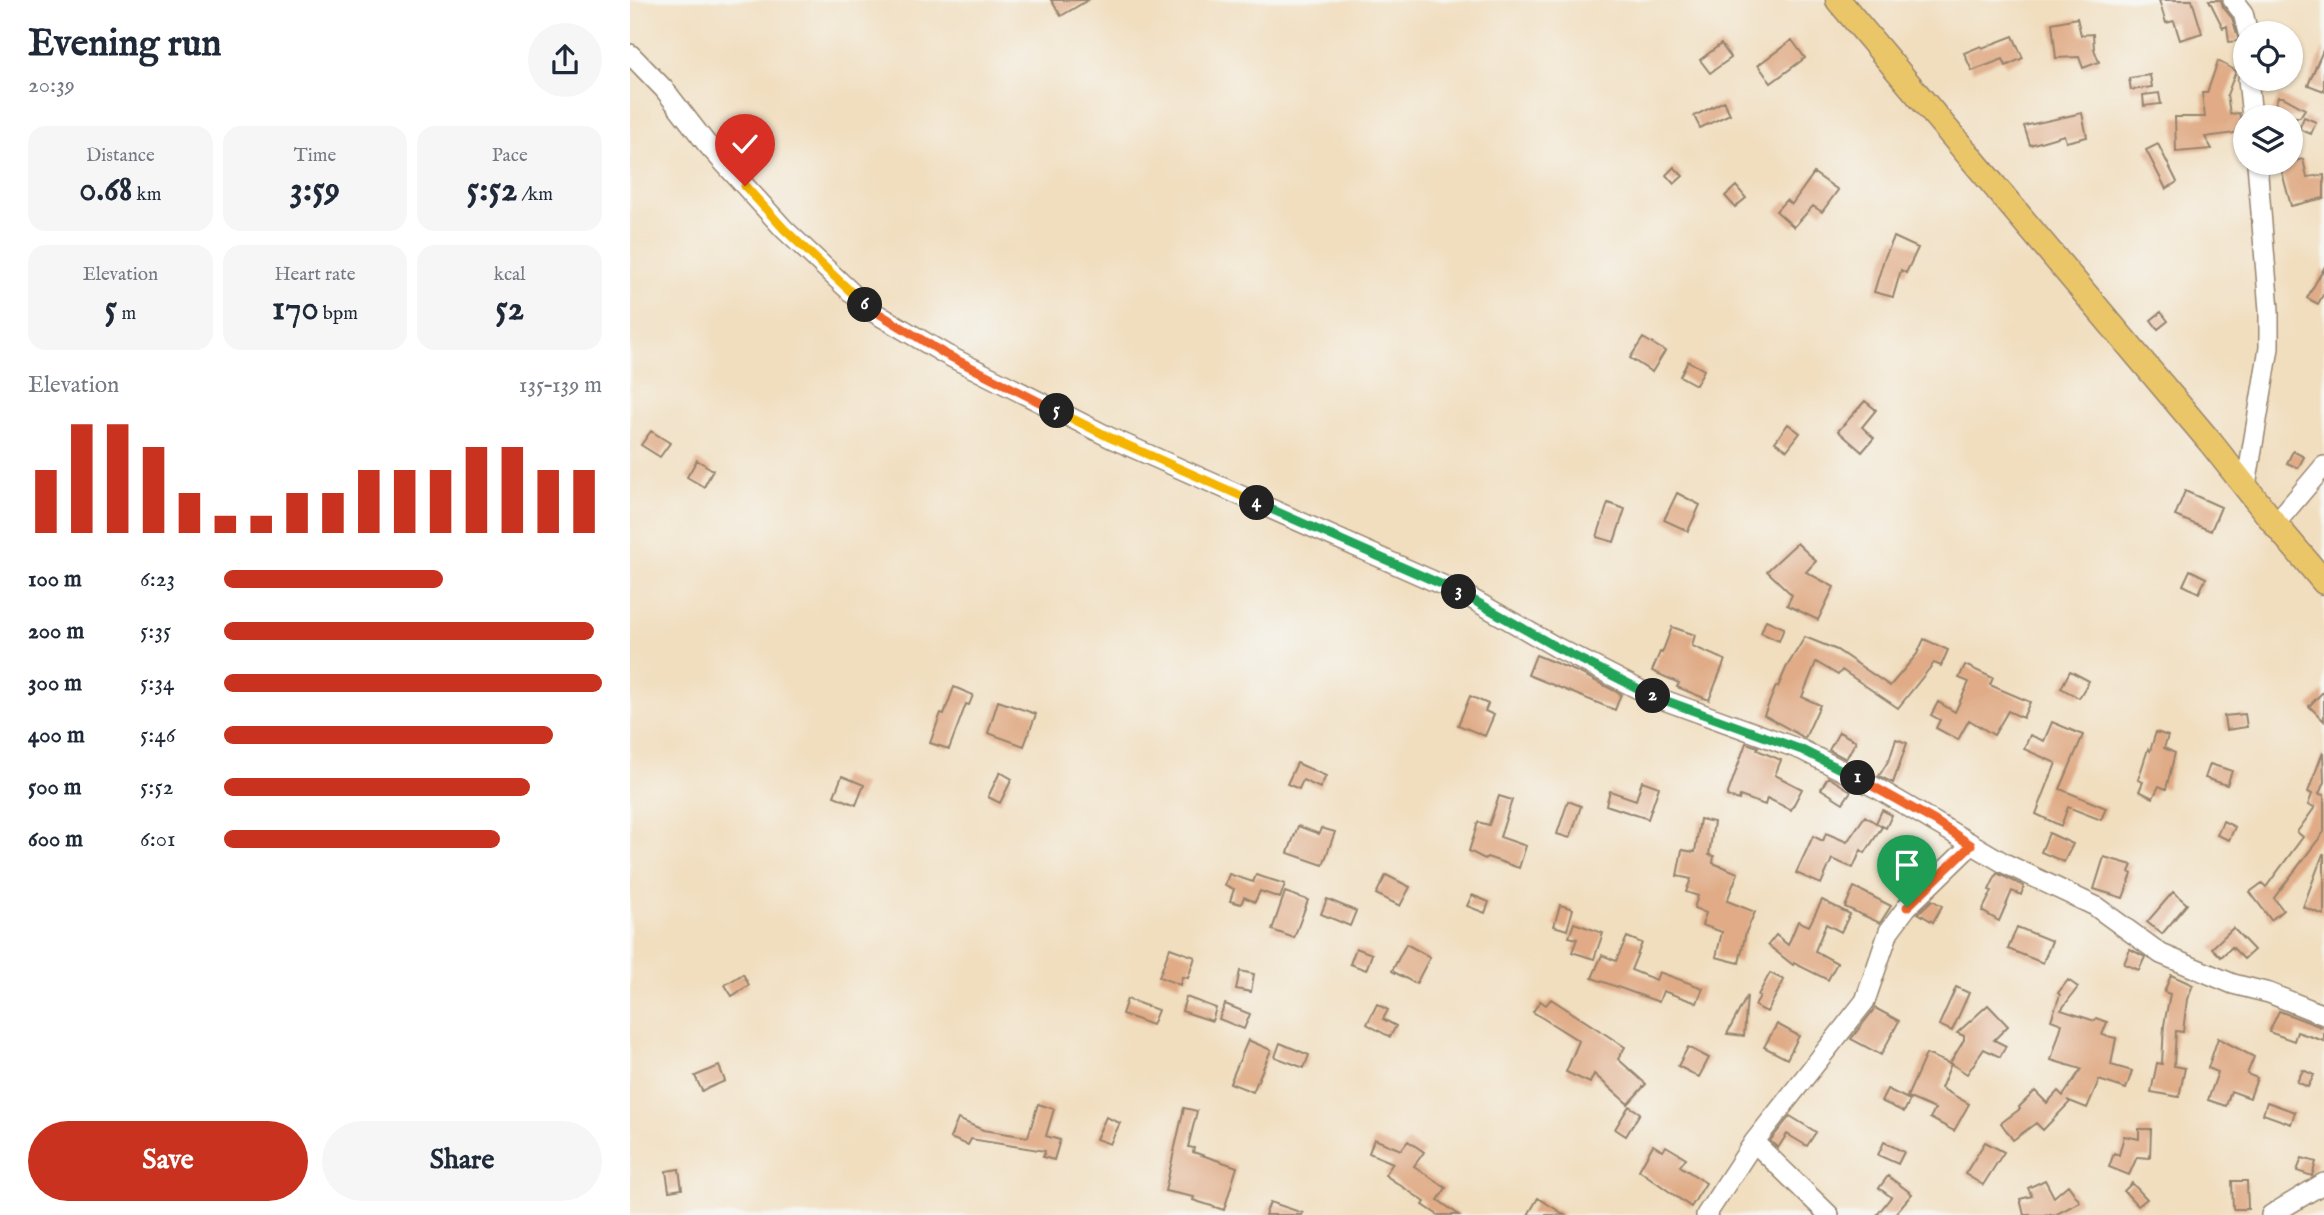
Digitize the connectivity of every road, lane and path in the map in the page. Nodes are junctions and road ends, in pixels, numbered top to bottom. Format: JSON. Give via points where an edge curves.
{"nodes":[{"id":1,"x":1838,"y":0,"type":"edge"},
{"id":2,"x":2233,"y":0,"type":"edge"},
{"id":3,"x":2246,"y":21,"type":"edge"},
{"id":4,"x":630,"y":54,"type":"edge"},
{"id":5,"x":2258,"y":175,"type":"edge"},
{"id":6,"x":2324,"y":466,"type":"edge"},
{"id":7,"x":2246,"y":486,"type":"junction"},
{"id":8,"x":2275,"y":524,"type":"junction"},
{"id":9,"x":2324,"y":582,"type":"edge"},
{"id":10,"x":1971,"y":845,"type":"junction"},
{"id":11,"x":2324,"y":1015,"type":"edge"},
{"id":12,"x":1754,"y":1142,"type":"junction"},
{"id":13,"x":2324,"y":1183,"type":"edge"},
{"id":14,"x":1706,"y":1215,"type":"edge"},
{"id":15,"x":1829,"y":1215,"type":"edge"},
{"id":16,"x":2271,"y":1215,"type":"edge"}],
"edges":[{"from":1,"to":7,"type":"main road"},
{"from":2,"to":3,"type":"street"},
{"from":4,"to":10,"type":"street","via":[[784,229],[870,310],[934,348],[1111,438],[1465,595],[1650,695],[1802,750]]},
{"from":5,"to":7,"type":"street","via":[[2269,348]]},
{"from":6,"to":8,"type":"street"},
{"from":7,"to":8,"type":"main road"},
{"from":8,"to":9,"type":"main road"},
{"from":10,"to":11,"type":"street","via":[[2095,906],[2161,954]]},
{"from":10,"to":12,"type":"street","via":[[1889,931],[1865,1001]]},
{"from":12,"to":14,"type":"street"},
{"from":12,"to":15,"type":"street"},
{"from":13,"to":16,"type":"street"}]}
